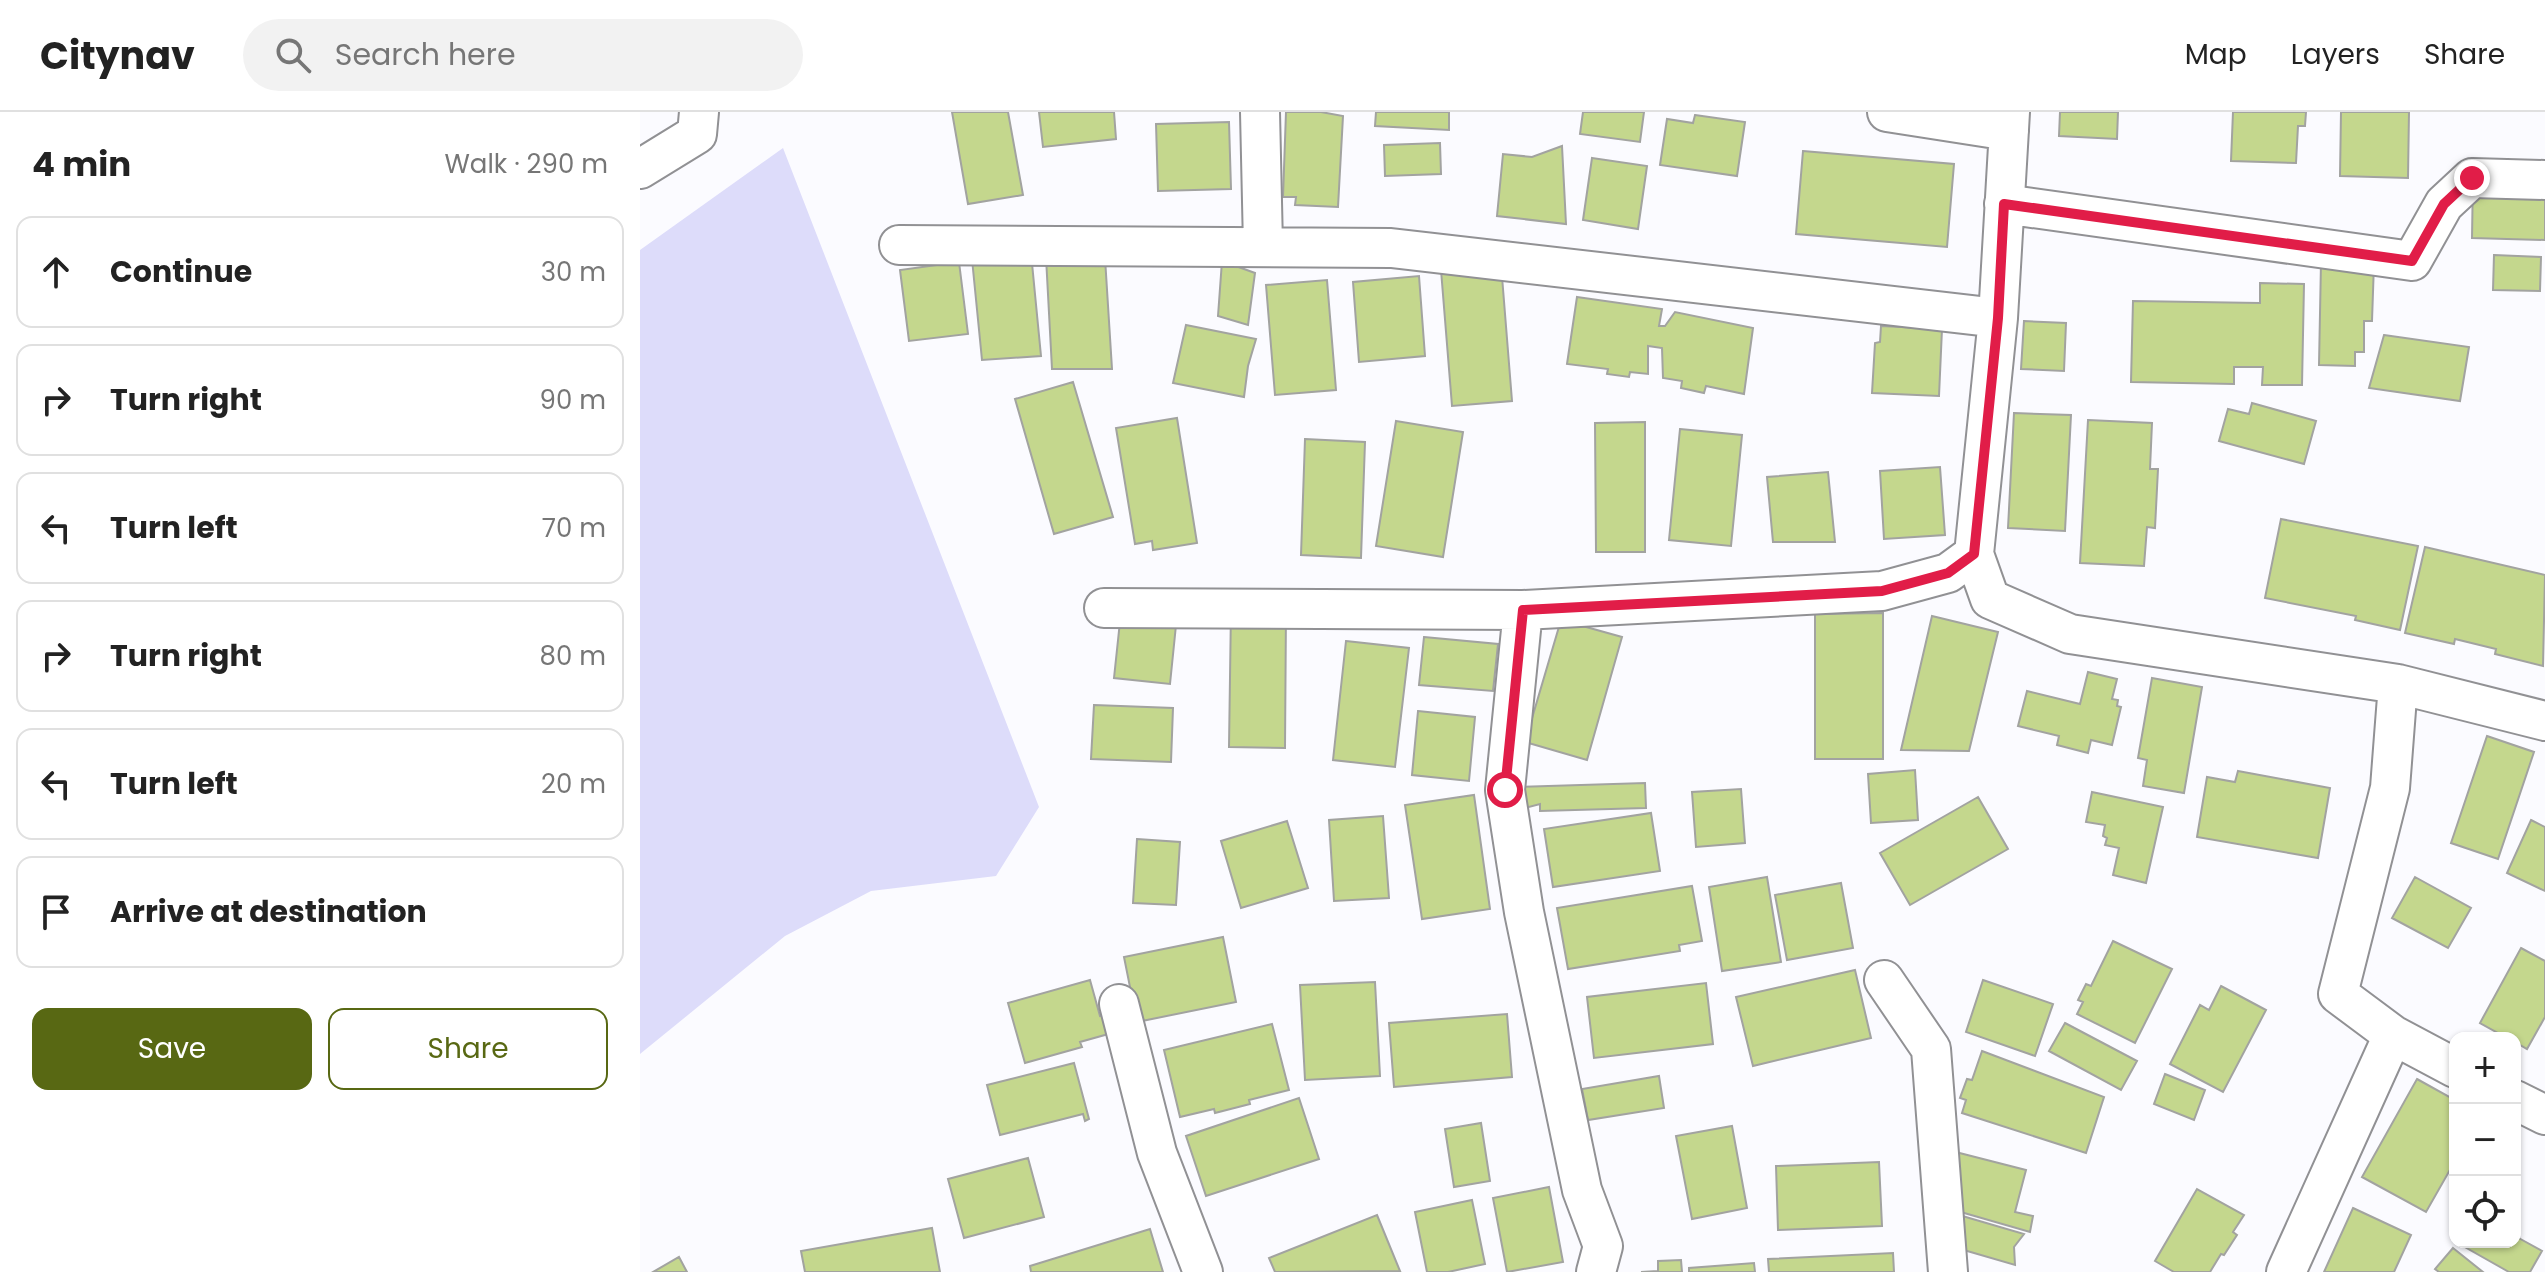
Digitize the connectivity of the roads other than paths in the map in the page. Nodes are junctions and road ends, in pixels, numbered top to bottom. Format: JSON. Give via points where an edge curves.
{"nodes":[{"id":1,"x":699,"y":112,"type":"edge"},
{"id":2,"x":1260,"y":112,"type":"edge"},
{"id":3,"x":1887,"y":112,"type":"edge"},
{"id":4,"x":2009,"y":121,"type":"edge"},
{"id":5,"x":640,"y":169,"type":"edge"},
{"id":6,"x":2545,"y":180,"type":"edge"},
{"id":7,"x":2004,"y":204,"type":"junction"},
{"id":8,"x":899,"y":245,"type":"dead end"},
{"id":9,"x":1263,"y":246,"type":"junction"},
{"id":10,"x":1998,"y":318,"type":"junction"},
{"id":11,"x":1974,"y":554,"type":"junction"},
{"id":12,"x":1104,"y":608,"type":"dead end"},
{"id":13,"x":1523,"y":610,"type":"junction"},
{"id":14,"x":2398,"y":684,"type":"junction"},
{"id":15,"x":2545,"y":721,"type":"edge"},
{"id":16,"x":1884,"y":980,"type":"dead end"},
{"id":17,"x":1119,"y":1004,"type":"dead end"},
{"id":18,"x":2393,"y":1035,"type":"junction"},
{"id":19,"x":2449,"y":1065,"type":"edge"},
{"id":20,"x":2521,"y":1103,"type":"edge"},
{"id":21,"x":2545,"y":1115,"type":"edge"},
{"id":22,"x":1203,"y":1272,"type":"edge"},
{"id":23,"x":1596,"y":1272,"type":"edge"},
{"id":24,"x":1948,"y":1272,"type":"edge"},
{"id":25,"x":2286,"y":1272,"type":"edge"}],
"edges":[{"from":1,"to":5,"type":"street","via":[[697,134]]},
{"from":2,"to":9,"type":"street"},
{"from":3,"to":4,"type":"street"},
{"from":4,"to":7,"type":"street"},
{"from":6,"to":7,"type":"street","via":[[2472,178],[2444,204],[2412,261]]},
{"from":7,"to":10,"type":"street"},
{"from":8,"to":9,"type":"street"},
{"from":9,"to":10,"type":"street","via":[[1391,248]]},
{"from":10,"to":11,"type":"street"},
{"from":11,"to":13,"type":"street","via":[[1948,573],[1882,591]]},
{"from":11,"to":14,"type":"street","via":[[1990,599],[2070,634]]},
{"from":12,"to":13,"type":"street"},
{"from":13,"to":23,"type":"street","via":[[1505,790],[1524,912],[1582,1190],[1603,1246]]},
{"from":14,"to":15,"type":"street"},
{"from":14,"to":18,"type":"street","via":[[2390,788],[2338,994]]},
{"from":16,"to":24,"type":"street","via":[[1931,1049]]},
{"from":17,"to":22,"type":"street","via":[[1157,1153]]},
{"from":18,"to":19,"type":"street"},
{"from":18,"to":25,"type":"street"},
{"from":20,"to":21,"type":"street"}]}
